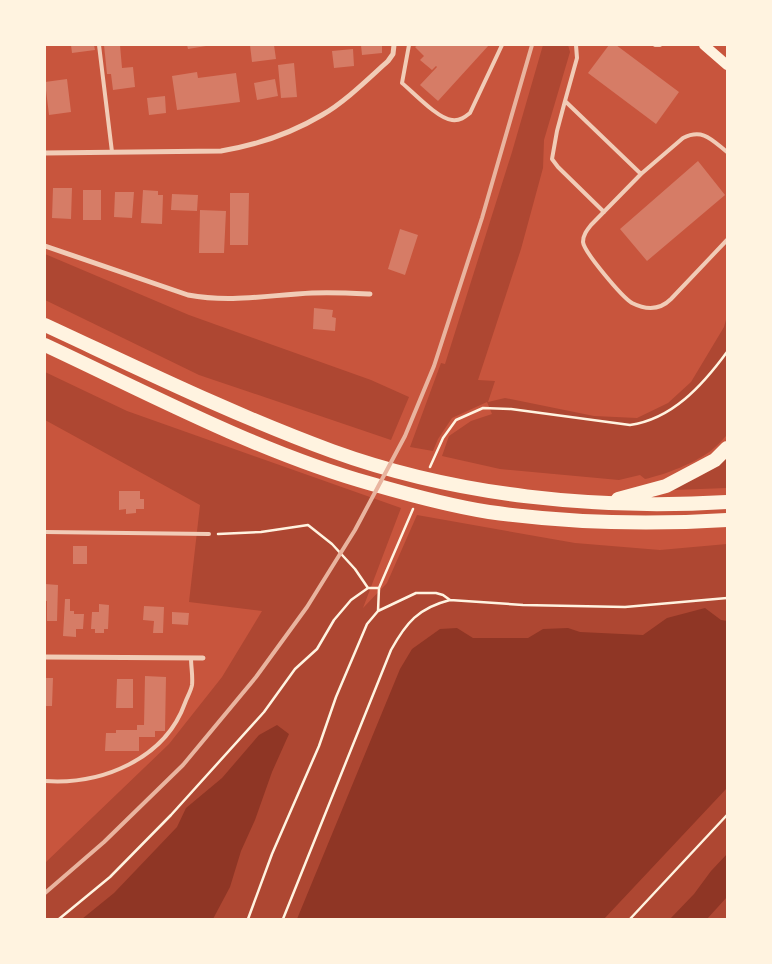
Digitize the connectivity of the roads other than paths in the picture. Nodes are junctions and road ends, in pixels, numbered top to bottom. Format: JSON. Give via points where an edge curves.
{"nodes":[{"id":1,"x":99,"y":45,"type":"edge"},
{"id":2,"x":394,"y":45,"type":"edge"},
{"id":3,"x":409,"y":45,"type":"edge"},
{"id":4,"x":502,"y":45,"type":"edge"},
{"id":5,"x":576,"y":45,"type":"edge"},
{"id":6,"x":655,"y":45,"type":"edge"},
{"id":7,"x":660,"y":45,"type":"edge"},
{"id":8,"x":704,"y":45,"type":"edge"},
{"id":9,"x":727,"y":65,"type":"edge"},
{"id":10,"x":566,"y":101,"type":"junction"},
{"id":11,"x":112,"y":152,"type":"junction"},
{"id":12,"x":727,"y":152,"type":"edge"},
{"id":13,"x":45,"y":153,"type":"edge"},
{"id":14,"x":641,"y":174,"type":"junction"},
{"id":15,"x":604,"y":212,"type":"junction"},
{"id":16,"x":727,"y":240,"type":"edge"},
{"id":17,"x":45,"y":246,"type":"edge"},
{"id":18,"x":370,"y":294,"type":"dead end"},
{"id":19,"x":45,"y":325,"type":"edge"},
{"id":20,"x":45,"y":345,"type":"edge"},
{"id":21,"x":727,"y":448,"type":"edge"},
{"id":22,"x":727,"y":502,"type":"edge"},
{"id":23,"x":603,"y":503,"type":"junction"},
{"id":24,"x":727,"y":520,"type":"edge"},
{"id":25,"x":45,"y":532,"type":"edge"},
{"id":26,"x":209,"y":534,"type":"road end"},
{"id":27,"x":45,"y":657,"type":"edge"},
{"id":28,"x":191,"y":658,"type":"junction"},
{"id":29,"x":203,"y":658,"type":"dead end"},
{"id":30,"x":45,"y":781,"type":"edge"}],
"edges":[{"from":1,"to":11,"type":"lane"},
{"from":2,"to":11,"type":"street","via":[[388,60],[363,83],[324,114],[284,134],[249,147],[221,151]]},
{"from":3,"to":4,"type":"lane","via":[[402,83],[442,117],[452,120],[470,113]]},
{"from":5,"to":10,"type":"lane","via":[[577,58]]},
{"from":6,"to":7,"type":"lane"},
{"from":8,"to":9,"type":"main road"},
{"from":10,"to":14,"type":"lane"},
{"from":10,"to":15,"type":"lane","via":[[552,159]]},
{"from":11,"to":13,"type":"street"},
{"from":12,"to":14,"type":"lane","via":[[699,133],[690,134]]},
{"from":14,"to":15,"type":"lane"},
{"from":15,"to":16,"type":"lane","via":[[585,234],[585,249],[631,302],[653,309],[664,306]]},
{"from":17,"to":18,"type":"street","via":[[188,295],[207,298],[234,300],[312,292]]},
{"from":19,"to":23,"type":"highway","via":[[233,412],[375,464],[496,491]]},
{"from":20,"to":24,"type":"highway","via":[[298,459],[370,484],[428,499],[488,511],[563,520],[638,523]]},
{"from":21,"to":23,"type":"highway","via":[[715,460],[666,486]]},
{"from":22,"to":23,"type":"highway"},
{"from":25,"to":26,"type":"lane"},
{"from":27,"to":28,"type":"street"},
{"from":28,"to":29,"type":"street"},
{"from":28,"to":30,"type":"lane","via":[[192,685],[180,716],[164,740],[141,758],[103,775],[84,780]]}]}
